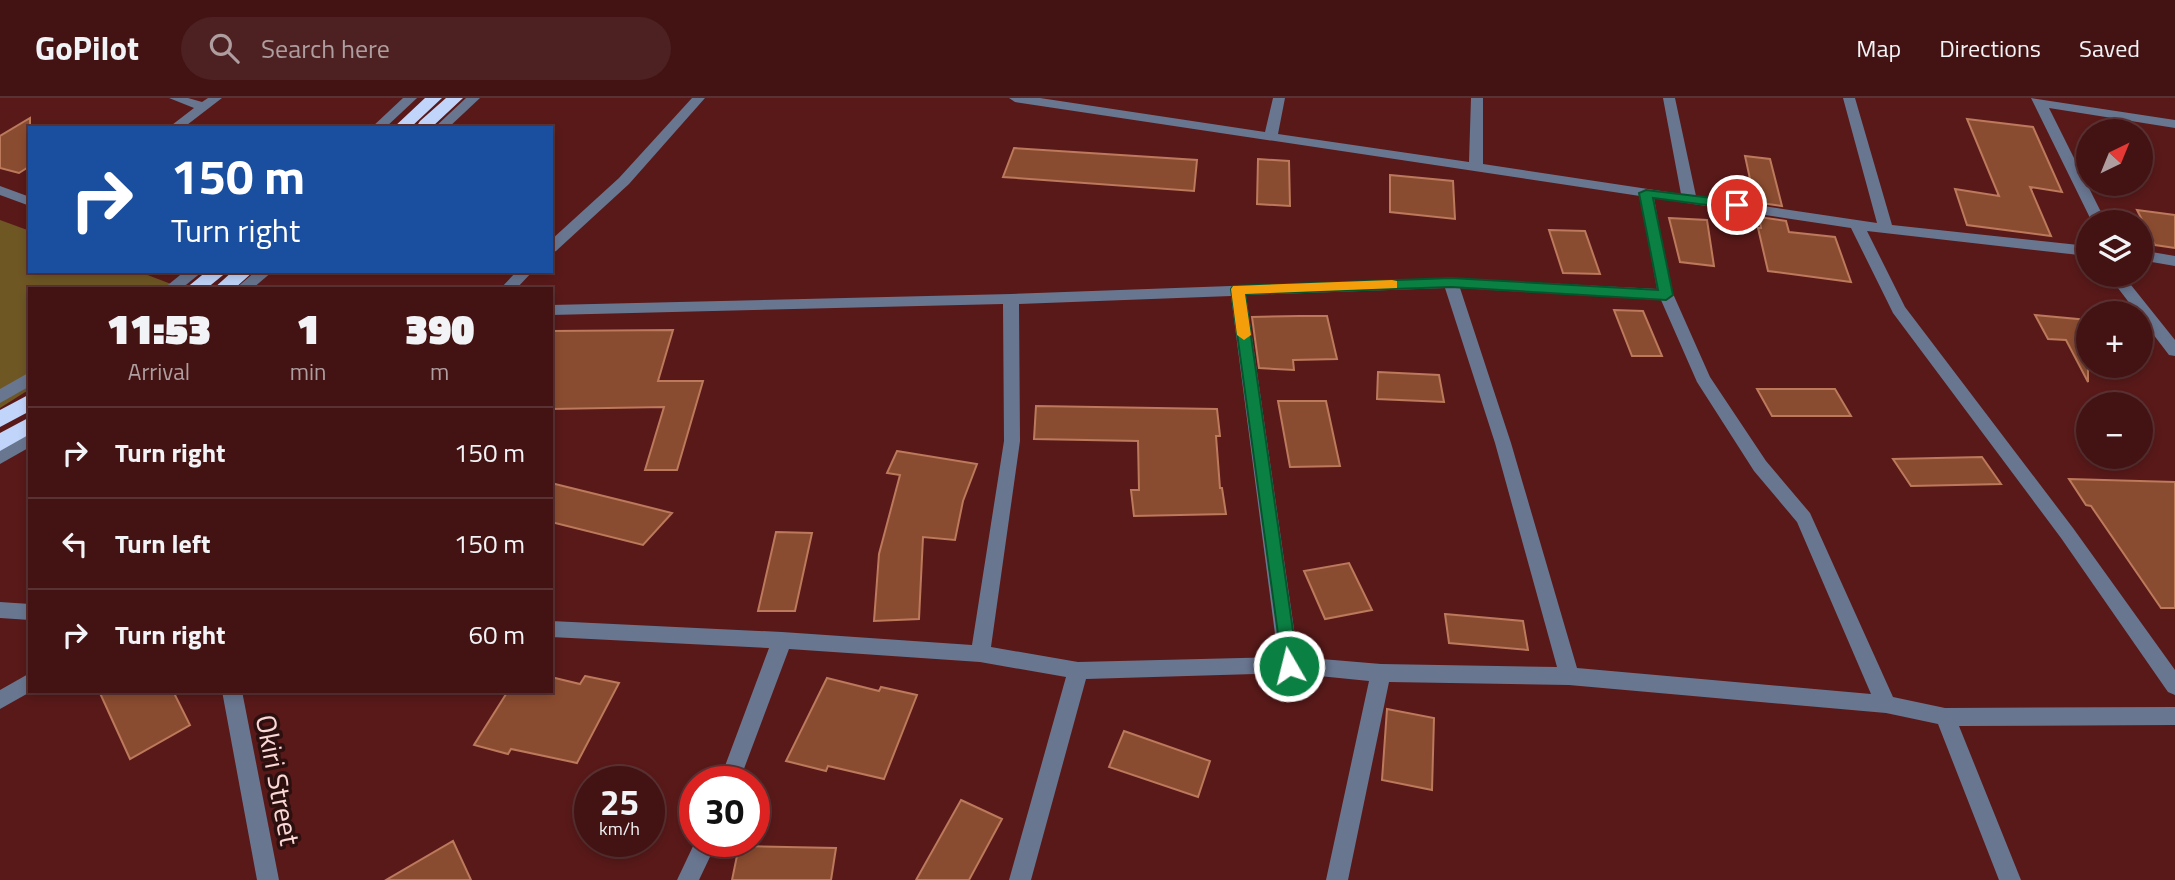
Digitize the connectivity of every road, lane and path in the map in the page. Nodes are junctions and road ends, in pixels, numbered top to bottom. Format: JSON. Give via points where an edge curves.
{"nodes":[{"id":1,"x":175,"y":98,"type":"edge"},
{"id":2,"x":216,"y":98,"type":"edge"},
{"id":3,"x":411,"y":98,"type":"edge"},
{"id":4,"x":434,"y":98,"type":"edge"},
{"id":5,"x":455,"y":98,"type":"edge"},
{"id":6,"x":474,"y":98,"type":"edge"},
{"id":7,"x":699,"y":98,"type":"edge"},
{"id":8,"x":1015,"y":98,"type":"edge"},
{"id":9,"x":1279,"y":98,"type":"edge"},
{"id":10,"x":1477,"y":98,"type":"edge"},
{"id":11,"x":1669,"y":98,"type":"edge"},
{"id":12,"x":1849,"y":98,"type":"edge"},
{"id":13,"x":2038,"y":101,"type":"edge"},
{"id":14,"x":1091,"y":103,"type":"edge"},
{"id":15,"x":203,"y":107,"type":"junction"},
{"id":16,"x":2175,"y":124,"type":"edge"},
{"id":17,"x":177,"y":126,"type":"edge"},
{"id":18,"x":379,"y":126,"type":"edge"},
{"id":19,"x":413,"y":126,"type":"edge"},
{"id":20,"x":442,"y":126,"type":"edge"},
{"id":21,"x":1271,"y":135,"type":"junction"},
{"id":22,"x":1476,"y":167,"type":"junction"},
{"id":23,"x":0,"y":190,"type":"edge"},
{"id":24,"x":1646,"y":193,"type":"junction"},
{"id":25,"x":1689,"y":197,"type":"junction"},
{"id":26,"x":28,"y":201,"type":"edge"},
{"id":27,"x":2093,"y":210,"type":"edge"},
{"id":28,"x":1857,"y":225,"type":"junction"},
{"id":29,"x":1886,"y":229,"type":"junction"},
{"id":30,"x":553,"y":246,"type":"edge"},
{"id":31,"x":2076,"y":250,"type":"edge"},
{"id":32,"x":2153,"y":257,"type":"edge"},
{"id":33,"x":2175,"y":261,"type":"edge"},
{"id":34,"x":209,"y":273,"type":"edge"},
{"id":35,"x":242,"y":273,"type":"edge"},
{"id":36,"x":263,"y":273,"type":"edge"},
{"id":37,"x":524,"y":273,"type":"edge"},
{"id":38,"x":188,"y":277,"type":"edge"},
{"id":39,"x":1451,"y":283,"type":"junction"},
{"id":40,"x":173,"y":287,"type":"edge"},
{"id":41,"x":225,"y":287,"type":"edge"},
{"id":42,"x":245,"y":287,"type":"edge"},
{"id":43,"x":509,"y":287,"type":"edge"},
{"id":44,"x":2124,"y":287,"type":"edge"},
{"id":45,"x":1238,"y":289,"type":"junction"},
{"id":46,"x":1666,"y":295,"type":"junction"},
{"id":47,"x":1011,"y":299,"type":"junction"},
{"id":48,"x":553,"y":310,"type":"edge"},
{"id":49,"x":2175,"y":351,"type":"edge"},
{"id":50,"x":28,"y":379,"type":"edge"},
{"id":51,"x":0,"y":397,"type":"edge"},
{"id":52,"x":28,"y":402,"type":"edge"},
{"id":53,"x":0,"y":420,"type":"edge"},
{"id":54,"x":28,"y":425,"type":"edge"},
{"id":55,"x":28,"y":440,"type":"edge"},
{"id":56,"x":0,"y":443,"type":"edge"},
{"id":57,"x":0,"y":458,"type":"edge"},
{"id":58,"x":0,"y":610,"type":"edge"},
{"id":59,"x":28,"y":612,"type":"edge"},
{"id":60,"x":553,"y":629,"type":"edge"},
{"id":61,"x":782,"y":640,"type":"junction"},
{"id":62,"x":980,"y":654,"type":"junction"},
{"id":63,"x":1289,"y":666,"type":"junction"},
{"id":64,"x":1078,"y":671,"type":"junction"},
{"id":65,"x":1381,"y":673,"type":"junction"},
{"id":66,"x":1569,"y":676,"type":"junction"},
{"id":67,"x":28,"y":683,"type":"edge"},
{"id":68,"x":2175,"y":686,"type":"edge"},
{"id":69,"x":232,"y":693,"type":"edge"},
{"id":70,"x":0,"y":700,"type":"edge"},
{"id":71,"x":1885,"y":704,"type":"junction"},
{"id":72,"x":2175,"y":716,"type":"edge"},
{"id":73,"x":1945,"y":717,"type":"junction"},
{"id":74,"x":735,"y":766,"type":"edge"},
{"id":75,"x":699,"y":857,"type":"edge"},
{"id":76,"x":268,"y":880,"type":"edge"},
{"id":77,"x":688,"y":880,"type":"edge"},
{"id":78,"x":1020,"y":880,"type":"edge"},
{"id":79,"x":1337,"y":880,"type":"edge"},
{"id":80,"x":2010,"y":880,"type":"edge"}],
"edges":[{"from":1,"to":15,"type":"street"},
{"from":2,"to":15,"type":"street"},
{"from":3,"to":18,"type":"street"},
{"from":4,"to":19,"type":"highway"},
{"from":5,"to":19,"type":"highway"},
{"from":6,"to":20,"type":"street"},
{"from":7,"to":30,"type":"street","via":[[624,181]]},
{"from":8,"to":14,"type":"street"},
{"from":9,"to":21,"type":"street"},
{"from":10,"to":22,"type":"street"},
{"from":11,"to":25,"type":"street"},
{"from":12,"to":29,"type":"street"},
{"from":13,"to":16,"type":"street"},
{"from":13,"to":27,"type":"street"},
{"from":14,"to":21,"type":"street"},
{"from":15,"to":17,"type":"street"},
{"from":21,"to":22,"type":"street"},
{"from":22,"to":24,"type":"street"},
{"from":23,"to":26,"type":"street"},
{"from":24,"to":25,"type":"street"},
{"from":24,"to":46,"type":"street"},
{"from":25,"to":28,"type":"street"},
{"from":28,"to":29,"type":"street"},
{"from":28,"to":68,"type":"street","via":[[1898,309],[2067,533]]},
{"from":29,"to":31,"type":"street"},
{"from":32,"to":33,"type":"street"},
{"from":34,"to":38,"type":"highway"},
{"from":35,"to":41,"type":"highway"},
{"from":36,"to":42,"type":"street"},
{"from":37,"to":43,"type":"street"},
{"from":38,"to":40,"type":"street"},
{"from":39,"to":45,"type":"street"},
{"from":39,"to":46,"type":"street"},
{"from":39,"to":66,"type":"street","via":[[1503,443]]},
{"from":44,"to":49,"type":"street"},
{"from":45,"to":47,"type":"street"},
{"from":45,"to":63,"type":"street"},
{"from":46,"to":71,"type":"street","via":[[1703,377],[1759,466],[1804,518]]},
{"from":47,"to":48,"type":"street"},
{"from":47,"to":62,"type":"street","via":[[1012,441]]},
{"from":50,"to":51,"type":"street"},
{"from":52,"to":53,"type":"highway"},
{"from":54,"to":56,"type":"highway"},
{"from":55,"to":57,"type":"street"},
{"from":58,"to":59,"type":"street"},
{"from":60,"to":61,"type":"street"},
{"from":61,"to":62,"type":"street"},
{"from":61,"to":74,"type":"street"},
{"from":62,"to":64,"type":"street"},
{"from":63,"to":64,"type":"street"},
{"from":63,"to":65,"type":"street"},
{"from":64,"to":78,"type":"street"},
{"from":65,"to":66,"type":"street"},
{"from":65,"to":79,"type":"street"},
{"from":66,"to":71,"type":"street"},
{"from":67,"to":70,"type":"street"},
{"from":69,"to":76,"type":"street","name":"Okiri Street"},
{"from":71,"to":73,"type":"street"},
{"from":72,"to":73,"type":"street"},
{"from":73,"to":80,"type":"street"},
{"from":75,"to":77,"type":"street"}]}
